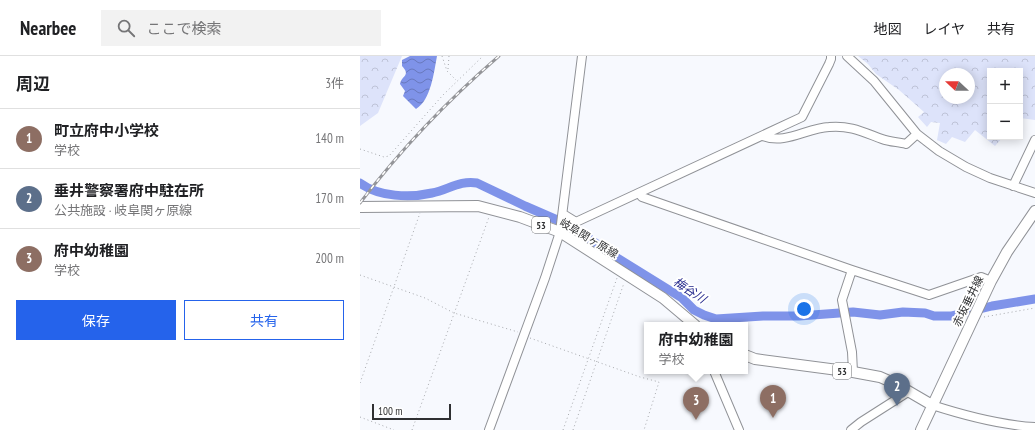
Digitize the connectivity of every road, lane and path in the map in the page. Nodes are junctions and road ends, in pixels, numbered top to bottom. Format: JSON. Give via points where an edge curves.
{"nodes":[{"id":1,"x":442,"y":56,"type":"edge"},
{"id":2,"x":449,"y":56,"type":"edge"},
{"id":3,"x":483,"y":56,"type":"edge"},
{"id":4,"x":582,"y":56,"type":"edge"},
{"id":5,"x":831,"y":56,"type":"edge"},
{"id":6,"x":847,"y":56,"type":"edge"},
{"id":7,"x":447,"y":71,"type":"junction"},
{"id":8,"x":457,"y":80,"type":"junction"},
{"id":9,"x":917,"y":134,"type":"junction"},
{"id":10,"x":763,"y":136,"type":"junction"},
{"id":11,"x":1035,"y":140,"type":"edge"},
{"id":12,"x":360,"y":149,"type":"edge"},
{"id":13,"x":1013,"y":186,"type":"junction"},
{"id":14,"x":639,"y":193,"type":"junction"},
{"id":15,"x":1035,"y":193,"type":"edge"},
{"id":16,"x":360,"y":207,"type":"edge"},
{"id":17,"x":422,"y":207,"type":"junction"},
{"id":18,"x":492,"y":209,"type":"junction"},
{"id":19,"x":1035,"y":211,"type":"edge"},
{"id":20,"x":563,"y":216,"type":"junction"},
{"id":21,"x":561,"y":230,"type":"junction"},
{"id":22,"x":852,"y":270,"type":"junction"},
{"id":23,"x":623,"y":272,"type":"junction"},
{"id":24,"x":360,"y":275,"type":"edge"},
{"id":25,"x":991,"y":281,"type":"junction"},
{"id":26,"x":394,"y":288,"type":"junction"},
{"id":27,"x":1035,"y":308,"type":"edge"},
{"id":28,"x":454,"y":313,"type":"junction"},
{"id":29,"x":973,"y":318,"type":"junction"},
{"id":30,"x":691,"y":322,"type":"edge"},
{"id":31,"x":523,"y":335,"type":"junction"},
{"id":32,"x":748,"y":356,"type":"edge"},
{"id":33,"x":588,"y":358,"type":"junction"},
{"id":34,"x":598,"y":361,"type":"junction"},
{"id":35,"x":853,"y":372,"type":"junction"},
{"id":36,"x":715,"y":374,"type":"edge"},
{"id":37,"x":360,"y":383,"type":"edge"},
{"id":38,"x":908,"y":392,"type":"junction"},
{"id":39,"x":932,"y":405,"type":"junction"},
{"id":40,"x":360,"y":417,"type":"edge"},
{"id":41,"x":1035,"y":427,"type":"edge"},
{"id":42,"x":1018,"y":428,"type":"edge"},
{"id":43,"x":394,"y":430,"type":"edge"},
{"id":44,"x":412,"y":430,"type":"edge"},
{"id":45,"x":489,"y":430,"type":"edge"},
{"id":46,"x":563,"y":430,"type":"edge"},
{"id":47,"x":573,"y":430,"type":"edge"},
{"id":48,"x":644,"y":430,"type":"edge"},
{"id":49,"x":739,"y":430,"type":"edge"},
{"id":50,"x":851,"y":430,"type":"edge"},
{"id":51,"x":921,"y":430,"type":"edge"}],
"edges":[{"from":1,"to":7,"type":"path"},
{"from":2,"to":7,"type":"path"},
{"from":3,"to":8,"type":"path"},
{"from":4,"to":20,"type":"street"},
{"from":5,"to":10,"type":"street","via":[[802,116]]},
{"from":6,"to":9,"type":"street","via":[[874,81]]},
{"from":7,"to":8,"type":"path"},
{"from":8,"to":12,"type":"path","via":[[389,156],[384,157]]},
{"from":9,"to":10,"type":"street","via":[[906,144],[853,128],[828,127],[792,137]]},
{"from":9,"to":13,"type":"street","via":[[966,167]]},
{"from":10,"to":14,"type":"street"},
{"from":11,"to":13,"type":"street"},
{"from":13,"to":15,"type":"street"},
{"from":14,"to":20,"type":"street","via":[[576,222]]},
{"from":14,"to":22,"type":"street"},
{"from":16,"to":17,"type":"main road","name":"岐阜関ヶ原線","number":"53"},
{"from":17,"to":18,"type":"main road","name":"岐阜関ヶ原線","number":"53","via":[[478,206]]},
{"from":17,"to":26,"type":"path"},
{"from":18,"to":21,"type":"main road","name":"岐阜関ヶ原線","number":"53"},
{"from":18,"to":28,"type":"path"},
{"from":19,"to":25,"type":"main road","name":"赤坂垂井線"},
{"from":20,"to":21,"type":"street"},
{"from":21,"to":23,"type":"main road","name":"岐阜関ヶ原線","number":"53"},
{"from":21,"to":31,"type":"street"},
{"from":22,"to":25,"type":"street","via":[[929,296],[972,279],[981,277]]},
{"from":22,"to":35,"type":"street","via":[[842,305],[852,352]]},
{"from":23,"to":30,"type":"main road","name":"岐阜関ヶ原線","number":"53","via":[[663,298]]},
{"from":23,"to":33,"type":"path"},
{"from":23,"to":34,"type":"path"},
{"from":24,"to":26,"type":"path"},
{"from":25,"to":29,"type":"main road","name":"赤坂垂井線"},
{"from":26,"to":28,"type":"path","via":[[425,298]]},
{"from":26,"to":37,"type":"path"},
{"from":27,"to":29,"type":"path"},
{"from":28,"to":31,"type":"path"},
{"from":28,"to":44,"type":"path"},
{"from":29,"to":39,"type":"main road","name":"赤坂垂井線"},
{"from":31,"to":33,"type":"path"},
{"from":31,"to":45,"type":"street"},
{"from":32,"to":35,"type":"main road","number":"53"},
{"from":33,"to":34,"type":"path"},
{"from":33,"to":46,"type":"path"},
{"from":34,"to":47,"type":"path"},
{"from":34,"to":48,"type":"path","via":[[659,382]]},
{"from":35,"to":38,"type":"main road","number":"53","via":[[880,377]]},
{"from":36,"to":49,"type":"street"},
{"from":38,"to":39,"type":"main road","number":"53"},
{"from":38,"to":50,"type":"street"},
{"from":39,"to":42,"type":"street"},
{"from":39,"to":51,"type":"main road"},
{"from":40,"to":43,"type":"path"},
{"from":41,"to":42,"type":"street"}]}
